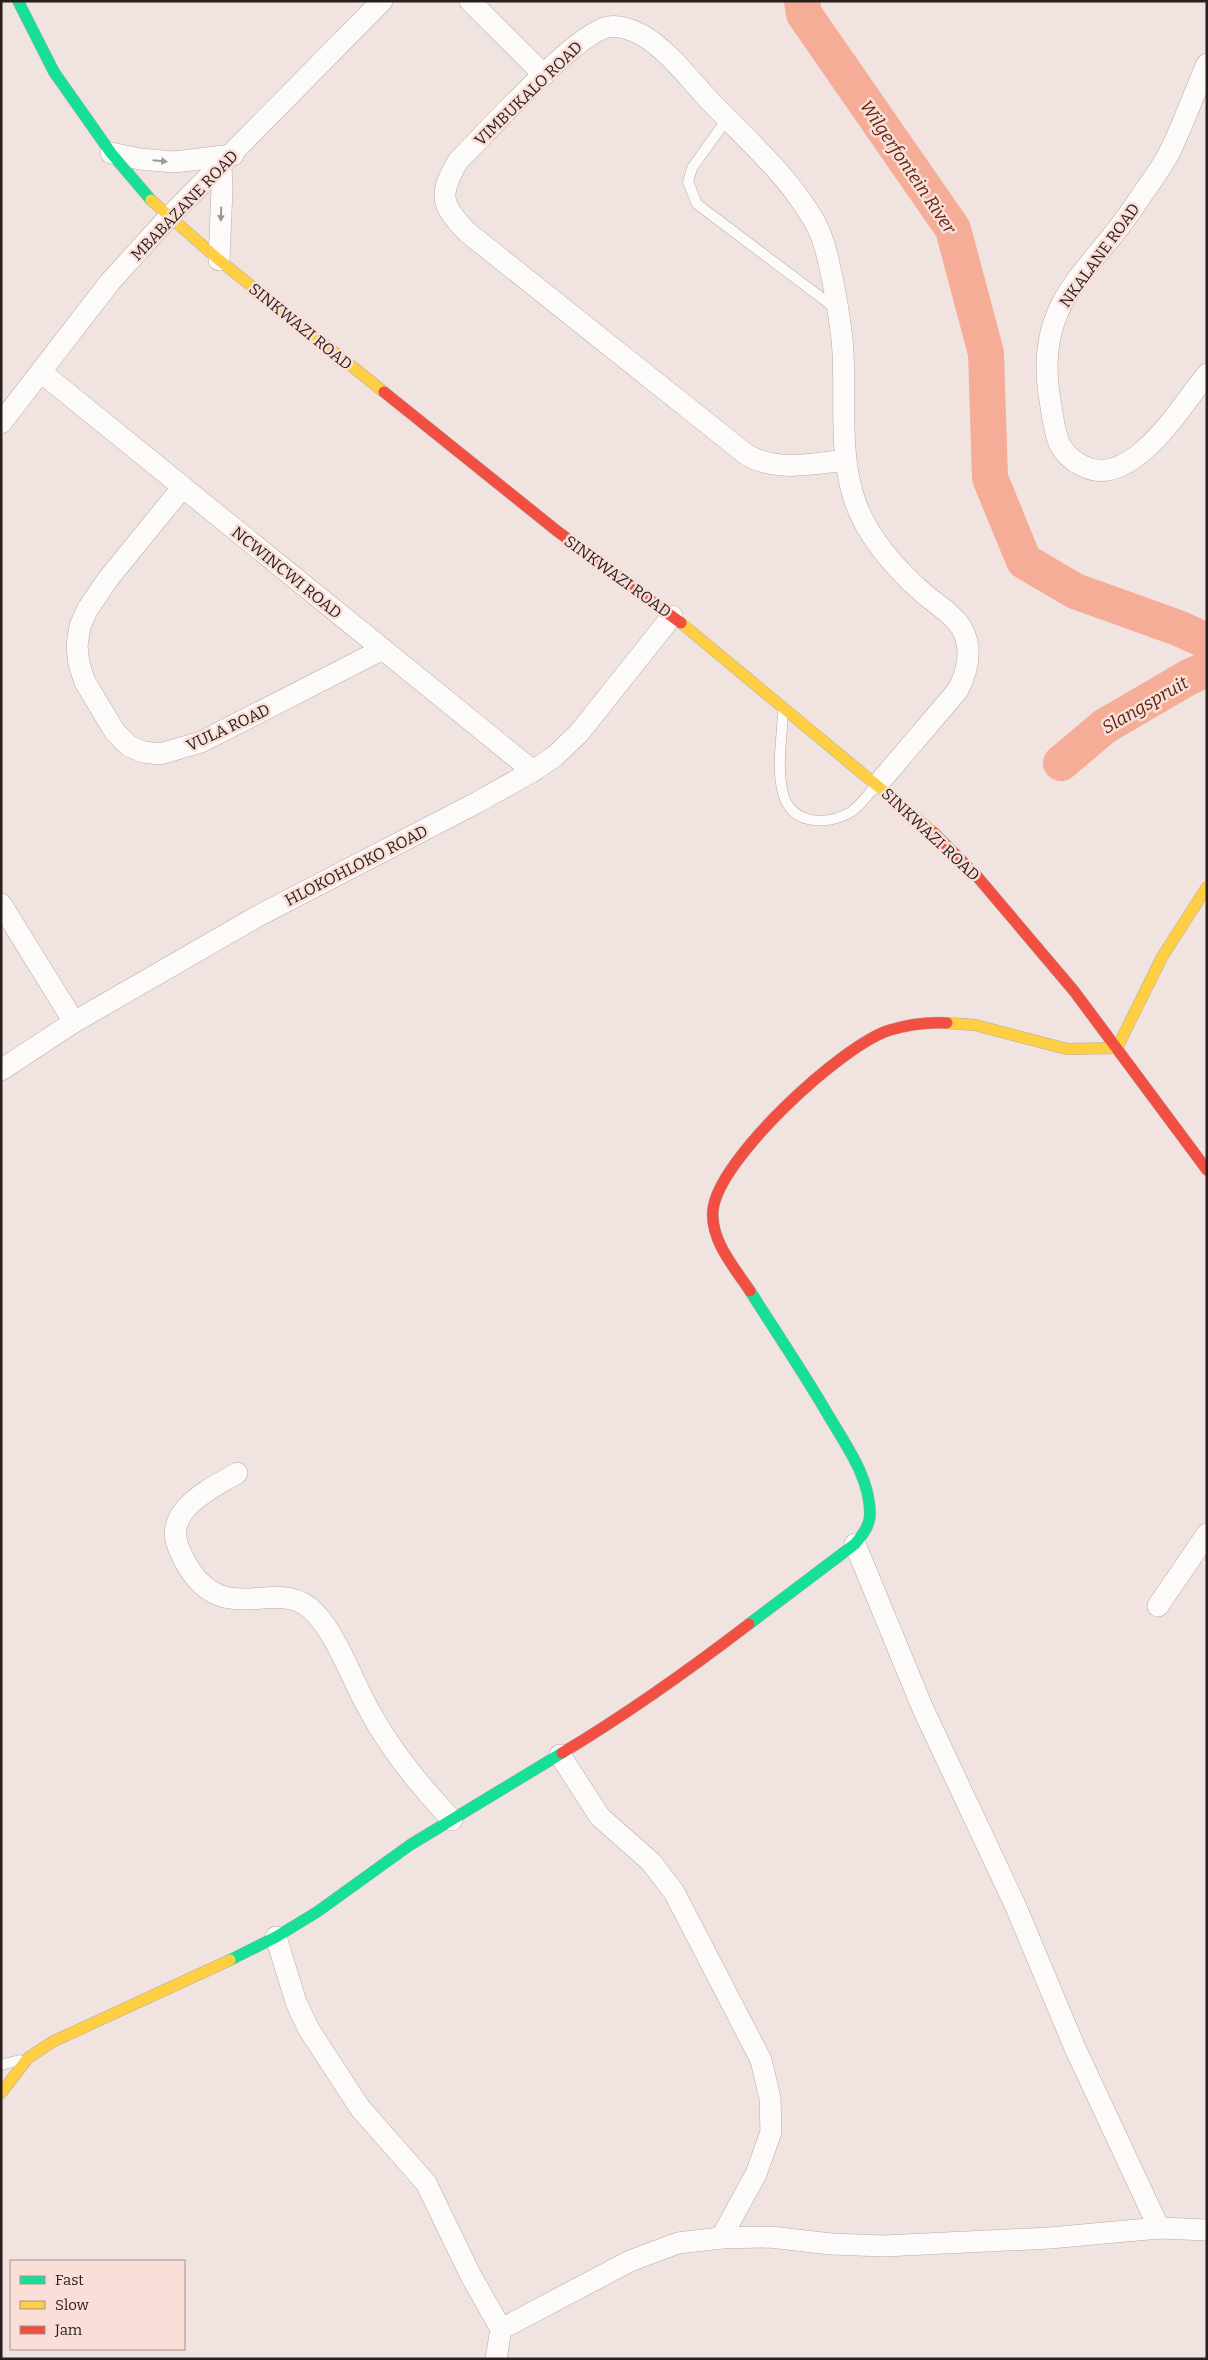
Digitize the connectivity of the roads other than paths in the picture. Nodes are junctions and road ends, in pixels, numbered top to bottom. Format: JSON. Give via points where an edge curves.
{"nodes":[{"id":1,"x":18,"y":1,"type":"edge"},
{"id":2,"x":382,"y":1,"type":"edge"},
{"id":3,"x":470,"y":1,"type":"edge"},
{"id":4,"x":1207,"y":64,"type":"edge"},
{"id":5,"x":544,"y":76,"type":"junction"},
{"id":6,"x":727,"y":119,"type":"junction"},
{"id":7,"x":112,"y":153,"type":"junction"},
{"id":8,"x":227,"y":161,"type":"junction"},
{"id":9,"x":169,"y":217,"type":"junction"},
{"id":10,"x":219,"y":260,"type":"junction"},
{"id":11,"x":837,"y":309,"type":"junction"},
{"id":12,"x":41,"y":372,"type":"junction"},
{"id":13,"x":1207,"y":374,"type":"edge"},
{"id":14,"x":1,"y":423,"type":"edge"},
{"id":15,"x":846,"y":460,"type":"junction"},
{"id":16,"x":182,"y":488,"type":"junction"},
{"id":17,"x":672,"y":616,"type":"junction"},
{"id":18,"x":383,"y":649,"type":"junction"},
{"id":19,"x":784,"y":709,"type":"junction"},
{"id":20,"x":533,"y":771,"type":"junction"},
{"id":21,"x":878,"y":784,"type":"junction"},
{"id":22,"x":1207,"y":887,"type":"edge"},
{"id":23,"x":1,"y":904,"type":"edge"},
{"id":24,"x":74,"y":1022,"type":"junction"},
{"id":25,"x":1117,"y":1048,"type":"junction"},
{"id":26,"x":1,"y":1070,"type":"edge"},
{"id":27,"x":1207,"y":1170,"type":"edge"},
{"id":28,"x":237,"y":1474,"type":"dead end"},
{"id":29,"x":1207,"y":1534,"type":"edge"},
{"id":30,"x":855,"y":1544,"type":"junction"},
{"id":31,"x":1158,"y":1606,"type":"dead end"},
{"id":32,"x":560,"y":1755,"type":"junction"},
{"id":33,"x":452,"y":1820,"type":"junction"},
{"id":34,"x":276,"y":1937,"type":"junction"},
{"id":35,"x":28,"y":2058,"type":"junction"},
{"id":36,"x":1,"y":2065,"type":"edge"},
{"id":37,"x":1,"y":2093,"type":"edge"},
{"id":38,"x":1159,"y":2228,"type":"junction"},
{"id":39,"x":1207,"y":2230,"type":"edge"},
{"id":40,"x":721,"y":2238,"type":"junction"},
{"id":41,"x":501,"y":2329,"type":"junction"},
{"id":42,"x":496,"y":2359,"type":"edge"}],
"edges":[{"from":1,"to":7,"type":"street","name":"SINKWAZI ROAD","via":[[54,72]]},
{"from":2,"to":8,"type":"street","name":"MBABAZANE ROAD"},
{"from":3,"to":5,"type":"street"},
{"from":4,"to":13,"type":"street","name":"NKALANE ROAD","via":[[1169,153],[1133,209],[1065,296],[1054,318],[1048,345],[1047,378],[1059,442],[1066,455],[1088,469],[1103,471],[1124,466],[1140,455]]},
{"from":5,"to":6,"type":"street","name":"VIMBUKALO ROAD","via":[[596,30],[611,26],[626,28],[642,35],[668,57]]},
{"from":5,"to":15,"type":"street","name":"VIMBUKALO ROAD","via":[[458,161],[448,178],[445,192],[450,214],[467,232],[747,455],[774,465],[799,466]]},
{"from":6,"to":11,"type":"street","name":"VIMBUKALO ROAD","via":[[777,171],[819,229],[828,257]]},
{"from":6,"to":11,"type":"lane","via":[[692,168],[688,182],[697,204]]},
{"from":7,"to":8,"type":"street","one_way":true,"via":[[174,162]]},
{"from":7,"to":9,"type":"street","name":"SINKWAZI ROAD"},
{"from":8,"to":9,"type":"street","name":"MBABAZANE ROAD"},
{"from":8,"to":10,"type":"street","one_way":true,"via":[[222,189]]},
{"from":9,"to":10,"type":"street","name":"SINKWAZI ROAD"},
{"from":9,"to":12,"type":"street","name":"MBABAZANE ROAD","via":[[110,282]]},
{"from":10,"to":17,"type":"street","name":"SINKWAZI ROAD","via":[[557,531]]},
{"from":11,"to":15,"type":"street","name":"VIMBUKALO ROAD","via":[[842,338]]},
{"from":12,"to":14,"type":"street","name":"MBABAZANE ROAD"},
{"from":12,"to":16,"type":"street","name":"NCWINCWI ROAD"},
{"from":15,"to":21,"type":"street","name":"VIMBUKALO ROAD","via":[[860,515],[896,566],[962,628],[969,660],[958,690]]},
{"from":16,"to":18,"type":"street","name":"NCWINCWI ROAD"},
{"from":16,"to":18,"type":"street","name":"VULA ROAD","via":[[108,579],[80,626],[77,646],[85,682],[115,732],[129,746],[160,754],[201,742]]},
{"from":17,"to":19,"type":"street","name":"SINKWAZI ROAD"},
{"from":17,"to":20,"type":"street","name":"HLOKOHLOKO ROAD","via":[[579,733]]},
{"from":18,"to":20,"type":"street","name":"NCWINCWI ROAD"},
{"from":19,"to":21,"type":"street","name":"SINKWAZI ROAD"},
{"from":19,"to":21,"type":"lane","via":[[780,763],[782,790],[788,808],[797,816],[832,820],[851,811]]},
{"from":20,"to":24,"type":"street","name":"HLOKOHLOKO ROAD","via":[[258,916]]},
{"from":21,"to":25,"type":"street","name":"SINKWAZI ROAD","via":[[936,834],[975,874],[1074,991]]},
{"from":22,"to":25,"type":"street","via":[[1162,957]]},
{"from":23,"to":24,"type":"street"},
{"from":24,"to":26,"type":"street","name":"HLOKOHLOKO ROAD"},
{"from":25,"to":27,"type":"street","name":"SINKWAZI ROAD"},
{"from":25,"to":30,"type":"street","via":[[1067,1049],[975,1025],[935,1022],[888,1030],[848,1053],[791,1100],[740,1156],[721,1187],[713,1209],[714,1236],[817,1394],[863,1481],[870,1513],[868,1526]]},
{"from":28,"to":33,"type":"street","via":[[196,1498],[180,1514],[177,1546],[187,1569],[202,1587],[214,1595],[234,1599],[283,1598],[302,1603],[316,1614],[332,1636],[369,1711],[400,1761]]},
{"from":29,"to":31,"type":"street"},
{"from":30,"to":32,"type":"street","via":[[686,1672]]},
{"from":30,"to":38,"type":"street","via":[[923,1709],[1016,1907],[1075,2048]]},
{"from":32,"to":33,"type":"street"},
{"from":32,"to":40,"type":"street","via":[[600,1817],[650,1862],[674,1892],[761,2060],[770,2098],[770,2132],[756,2174]]},
{"from":33,"to":34,"type":"street"},
{"from":34,"to":35,"type":"street","via":[[52,2042]]},
{"from":34,"to":41,"type":"street","via":[[296,2002],[308,2028],[360,2108],[426,2183]]},
{"from":35,"to":36,"type":"lane"},
{"from":35,"to":37,"type":"street"},
{"from":38,"to":39,"type":"street"},
{"from":38,"to":40,"type":"street","via":[[884,2246],[770,2237]]},
{"from":40,"to":41,"type":"street","via":[[678,2243],[630,2261]]},
{"from":41,"to":42,"type":"street"}]}
